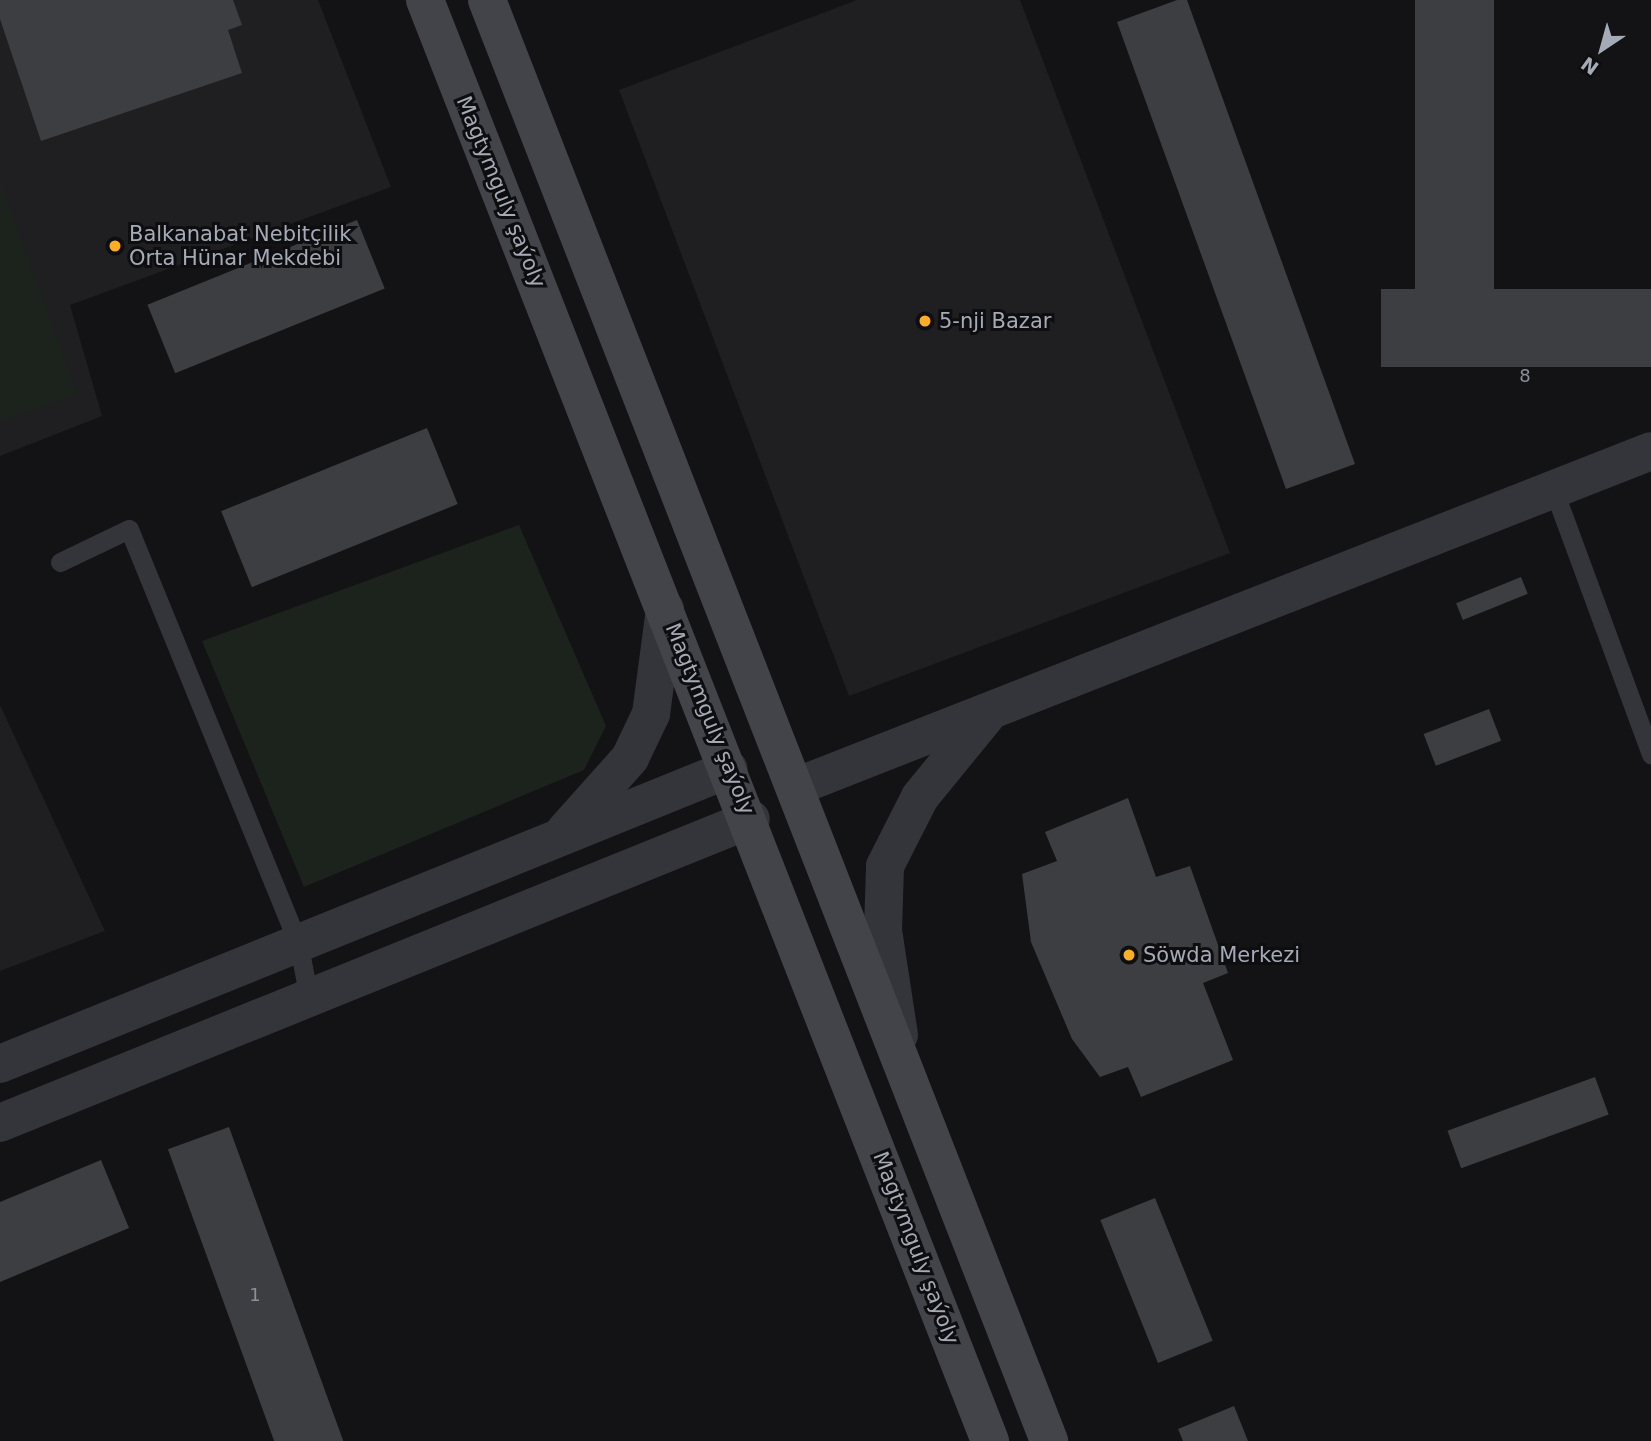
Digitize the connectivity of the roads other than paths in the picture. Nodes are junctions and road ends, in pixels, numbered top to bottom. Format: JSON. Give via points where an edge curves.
{"nodes":[{"id":1,"x":425,"y":0,"type":"edge"},
{"id":2,"x":487,"y":0,"type":"edge"},
{"id":3,"x":1651,"y":451,"type":"edge"},
{"id":4,"x":1553,"y":488,"type":"junction"},
{"id":5,"x":60,"y":562,"type":"dead end"},
{"id":6,"x":666,"y":608,"type":"junction"},
{"id":7,"x":992,"y":709,"type":"junction"},
{"id":8,"x":1651,"y":755,"type":"edge"},
{"id":9,"x":729,"y":769,"type":"junction"},
{"id":10,"x":799,"y":786,"type":"junction"},
{"id":11,"x":751,"y":819,"type":"junction"},
{"id":12,"x":555,"y":840,"type":"junction"},
{"id":13,"x":299,"y":946,"type":"junction"},
{"id":14,"x":309,"y":999,"type":"junction"},
{"id":15,"x":902,"y":1051,"type":"junction"},
{"id":16,"x":0,"y":1064,"type":"edge"},
{"id":17,"x":0,"y":1122,"type":"edge"},
{"id":18,"x":990,"y":1441,"type":"edge"},
{"id":19,"x":1049,"y":1441,"type":"edge"}],
"edges":[{"from":1,"to":6,"type":"street","name":"Magtymguly şaýoly"},
{"from":2,"to":10,"type":"street"},
{"from":3,"to":4,"type":"street"},
{"from":4,"to":7,"type":"street"},
{"from":4,"to":8,"type":"lane"},
{"from":5,"to":13,"type":"lane","via":[[130,529]]},
{"from":6,"to":9,"type":"street","name":"Magtymguly şaýoly"},
{"from":6,"to":12,"type":"street","via":[[646,725],[630,758]]},
{"from":7,"to":10,"type":"street"},
{"from":7,"to":15,"type":"street","via":[[919,797],[885,866],[883,930]]},
{"from":9,"to":11,"type":"street","name":"Magtymguly şaýoly"},
{"from":9,"to":12,"type":"street"},
{"from":10,"to":15,"type":"street"},
{"from":11,"to":14,"type":"street"},
{"from":11,"to":18,"type":"street","name":"Magtymguly şaýoly"},
{"from":12,"to":13,"type":"street"},
{"from":13,"to":14,"type":"lane"},
{"from":13,"to":16,"type":"street"},
{"from":14,"to":17,"type":"street"},
{"from":15,"to":19,"type":"street"}]}
